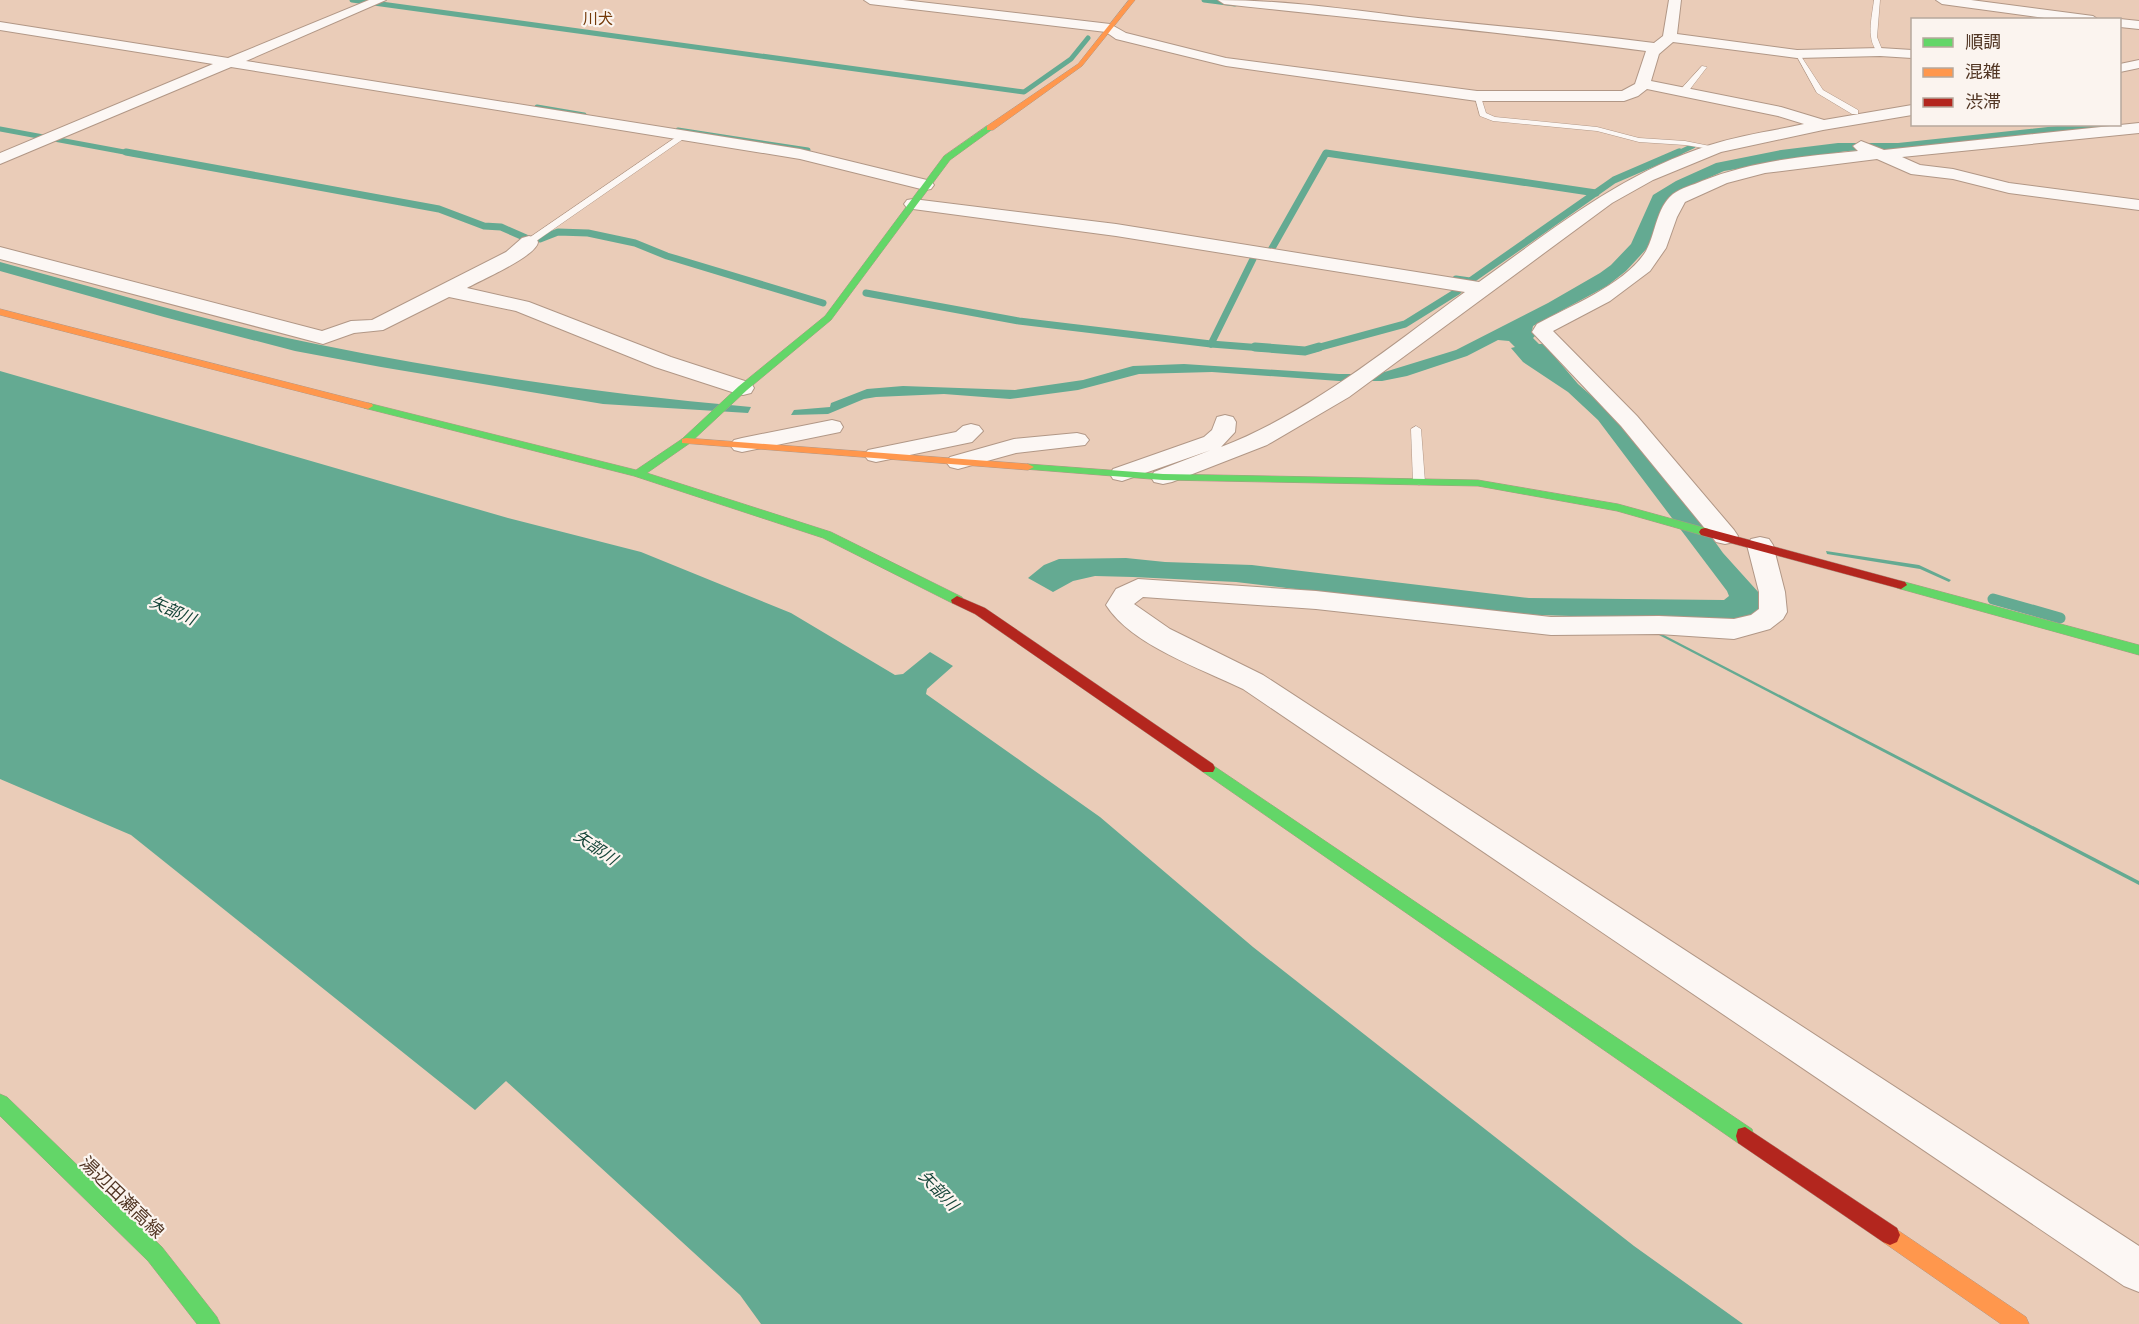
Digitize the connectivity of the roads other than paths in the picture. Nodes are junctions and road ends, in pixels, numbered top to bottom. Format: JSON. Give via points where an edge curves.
{"nodes":[{"id":1,"x":380,"y":0,"type":"edge"},
{"id":2,"x":870,"y":0,"type":"edge"},
{"id":3,"x":1132,"y":0,"type":"edge"},
{"id":4,"x":1224,"y":0,"type":"edge"},
{"id":5,"x":1675,"y":0,"type":"edge"},
{"id":6,"x":1877,"y":0,"type":"edge"},
{"id":7,"x":1942,"y":0,"type":"edge"},
{"id":8,"x":2067,"y":18,"type":"edge"},
{"id":9,"x":2121,"y":23,"type":"edge"},
{"id":10,"x":2139,"y":25,"type":"edge"},
{"id":11,"x":0,"y":26,"type":"edge"},
{"id":12,"x":1110,"y":28,"type":"junction"},
{"id":13,"x":1670,"y":37,"type":"junction"},
{"id":14,"x":1657,"y":48,"type":"junction"},
{"id":15,"x":1880,"y":52,"type":"junction"},
{"id":16,"x":1797,"y":54,"type":"junction"},
{"id":17,"x":1911,"y":54,"type":"edge"},
{"id":18,"x":231,"y":63,"type":"junction"},
{"id":19,"x":2139,"y":64,"type":"edge"},
{"id":20,"x":1704,"y":67,"type":"dead end"},
{"id":21,"x":2121,"y":68,"type":"edge"},
{"id":22,"x":1644,"y":84,"type":"junction"},
{"id":23,"x":1683,"y":91,"type":"junction"},
{"id":24,"x":1477,"y":96,"type":"junction"},
{"id":25,"x":1911,"y":110,"type":"edge"},
{"id":26,"x":1855,"y":112,"type":"dead end"},
{"id":27,"x":1823,"y":125,"type":"junction"},
{"id":28,"x":1743,"y":127,"type":"dead end"},
{"id":29,"x":2139,"y":128,"type":"edge"},
{"id":30,"x":685,"y":135,"type":"junction"},
{"id":31,"x":1771,"y":136,"type":"junction"},
{"id":32,"x":1716,"y":148,"type":"junction"},
{"id":33,"x":1877,"y":153,"type":"junction"},
{"id":34,"x":0,"y":159,"type":"edge"},
{"id":35,"x":926,"y":185,"type":"junction"},
{"id":36,"x":913,"y":204,"type":"junction"},
{"id":37,"x":2139,"y":206,"type":"edge"},
{"id":38,"x":529,"y":242,"type":"joint"},
{"id":39,"x":0,"y":254,"type":"edge"},
{"id":40,"x":1483,"y":289,"type":"junction"},
{"id":41,"x":446,"y":291,"type":"junction"},
{"id":42,"x":0,"y":312,"type":"edge"},
{"id":43,"x":743,"y":388,"type":"junction"},
{"id":44,"x":1226,"y":422,"type":"dead end"},
{"id":45,"x":832,"y":427,"type":"dead end"},
{"id":46,"x":1416,"y":429,"type":"dead end"},
{"id":47,"x":971,"y":431,"type":"dead end"},
{"id":48,"x":1077,"y":440,"type":"dead end"},
{"id":49,"x":686,"y":441,"type":"junction"},
{"id":50,"x":742,"y":446,"type":"junction"},
{"id":51,"x":876,"y":456,"type":"junction"},
{"id":52,"x":958,"y":462,"type":"junction"},
{"id":53,"x":638,"y":474,"type":"junction"},
{"id":54,"x":1122,"y":474,"type":"junction"},
{"id":55,"x":1163,"y":477,"type":"junction"},
{"id":56,"x":1419,"y":482,"type":"junction"},
{"id":57,"x":1725,"y":536,"type":"junction"},
{"id":58,"x":1760,"y":545,"type":"junction"},
{"id":59,"x":2139,"y":651,"type":"edge"},
{"id":60,"x":0,"y":1103,"type":"edge"},
{"id":61,"x":2139,"y":1271,"type":"edge"},
{"id":62,"x":210,"y":1324,"type":"edge"},
{"id":63,"x":2019,"y":1324,"type":"edge"}],
"edges":[{"from":1,"to":18,"type":"street"},
{"from":2,"to":12,"type":"street"},
{"from":3,"to":12,"type":"street"},
{"from":4,"to":14,"type":"street"},
{"from":5,"to":13,"type":"street"},
{"from":6,"to":15,"type":"lane","via":[[1874,37]]},
{"from":7,"to":8,"type":"street"},
{"from":9,"to":10,"type":"street"},
{"from":11,"to":18,"type":"street"},
{"from":12,"to":24,"type":"street","via":[[1121,36],[1226,62]]},
{"from":12,"to":35,"type":"street","via":[[1080,65],[947,158]]},
{"from":13,"to":14,"type":"street"},
{"from":13,"to":16,"type":"street"},
{"from":14,"to":22,"type":"street","via":[[1644,72]]},
{"from":15,"to":16,"type":"street"},
{"from":15,"to":17,"type":"street"},
{"from":16,"to":26,"type":"lane","via":[[1820,92]]},
{"from":18,"to":30,"type":"street"},
{"from":18,"to":34,"type":"street"},
{"from":19,"to":21,"type":"street"},
{"from":20,"to":23,"type":"lane"},
{"from":22,"to":23,"type":"street"},
{"from":22,"to":24,"type":"street","via":[[1637,93],[1624,96]]},
{"from":23,"to":27,"type":"street"},
{"from":24,"to":32,"type":"lane","via":[[1484,114],[1493,119],[1597,129],[1639,140]]},
{"from":25,"to":27,"type":"street"},
{"from":27,"to":31,"type":"street"},
{"from":27,"to":33,"type":"street"},
{"from":28,"to":31,"type":"street"},
{"from":29,"to":33,"type":"street"},
{"from":30,"to":35,"type":"street","via":[[800,154]]},
{"from":30,"to":38,"type":"lane"},
{"from":31,"to":32,"type":"street"},
{"from":32,"to":40,"type":"street","via":[[1647,176],[1606,199]]},
{"from":33,"to":37,"type":"street","via":[[1917,170],[2009,188]]},
{"from":33,"to":57,"type":"street","via":[[1741,173],[1681,197],[1672,206],[1663,236],[1643,268],[1542,332],[1629,421]]},
{"from":35,"to":36,"type":"street"},
{"from":36,"to":40,"type":"street","via":[[1116,230]]},
{"from":36,"to":43,"type":"street","via":[[828,318]]},
{"from":38,"to":41,"type":"street","via":[[513,256]]},
{"from":39,"to":41,"type":"street","via":[[323,338],[351,327],[376,326]]},
{"from":40,"to":55,"type":"street","via":[[1360,377],[1259,440]]},
{"from":41,"to":43,"type":"street","via":[[522,306],[663,362]]},
{"from":42,"to":53,"type":"street"},
{"from":43,"to":49,"type":"street"},
{"from":44,"to":54,"type":"street","via":[[1223,432],[1212,442]]},
{"from":45,"to":50,"type":"street"},
{"from":46,"to":56,"type":"lane"},
{"from":47,"to":51,"type":"street","via":[[964,437]]},
{"from":48,"to":52,"type":"street","via":[[1014,446]]},
{"from":49,"to":50,"type":"street"},
{"from":49,"to":53,"type":"street"},
{"from":50,"to":51,"type":"street"},
{"from":51,"to":52,"type":"street"},
{"from":52,"to":54,"type":"street"},
{"from":53,"to":63,"type":"street","via":[[827,535],[980,611]]},
{"from":54,"to":55,"type":"street"},
{"from":55,"to":56,"type":"street"},
{"from":56,"to":57,"type":"street","via":[[1478,483],[1542,493]]},
{"from":57,"to":58,"type":"street"},
{"from":58,"to":59,"type":"street"},
{"from":58,"to":61,"type":"street","via":[[1773,612],[1760,622],[1734,629],[1551,626],[1316,600],[1138,588],[1126,595],[1120,605],[1126,615],[1147,628],[1253,682]]},
{"from":60,"to":62,"type":"street","name":"湯辺田瀬高線","via":[[154,1254]]}]}
